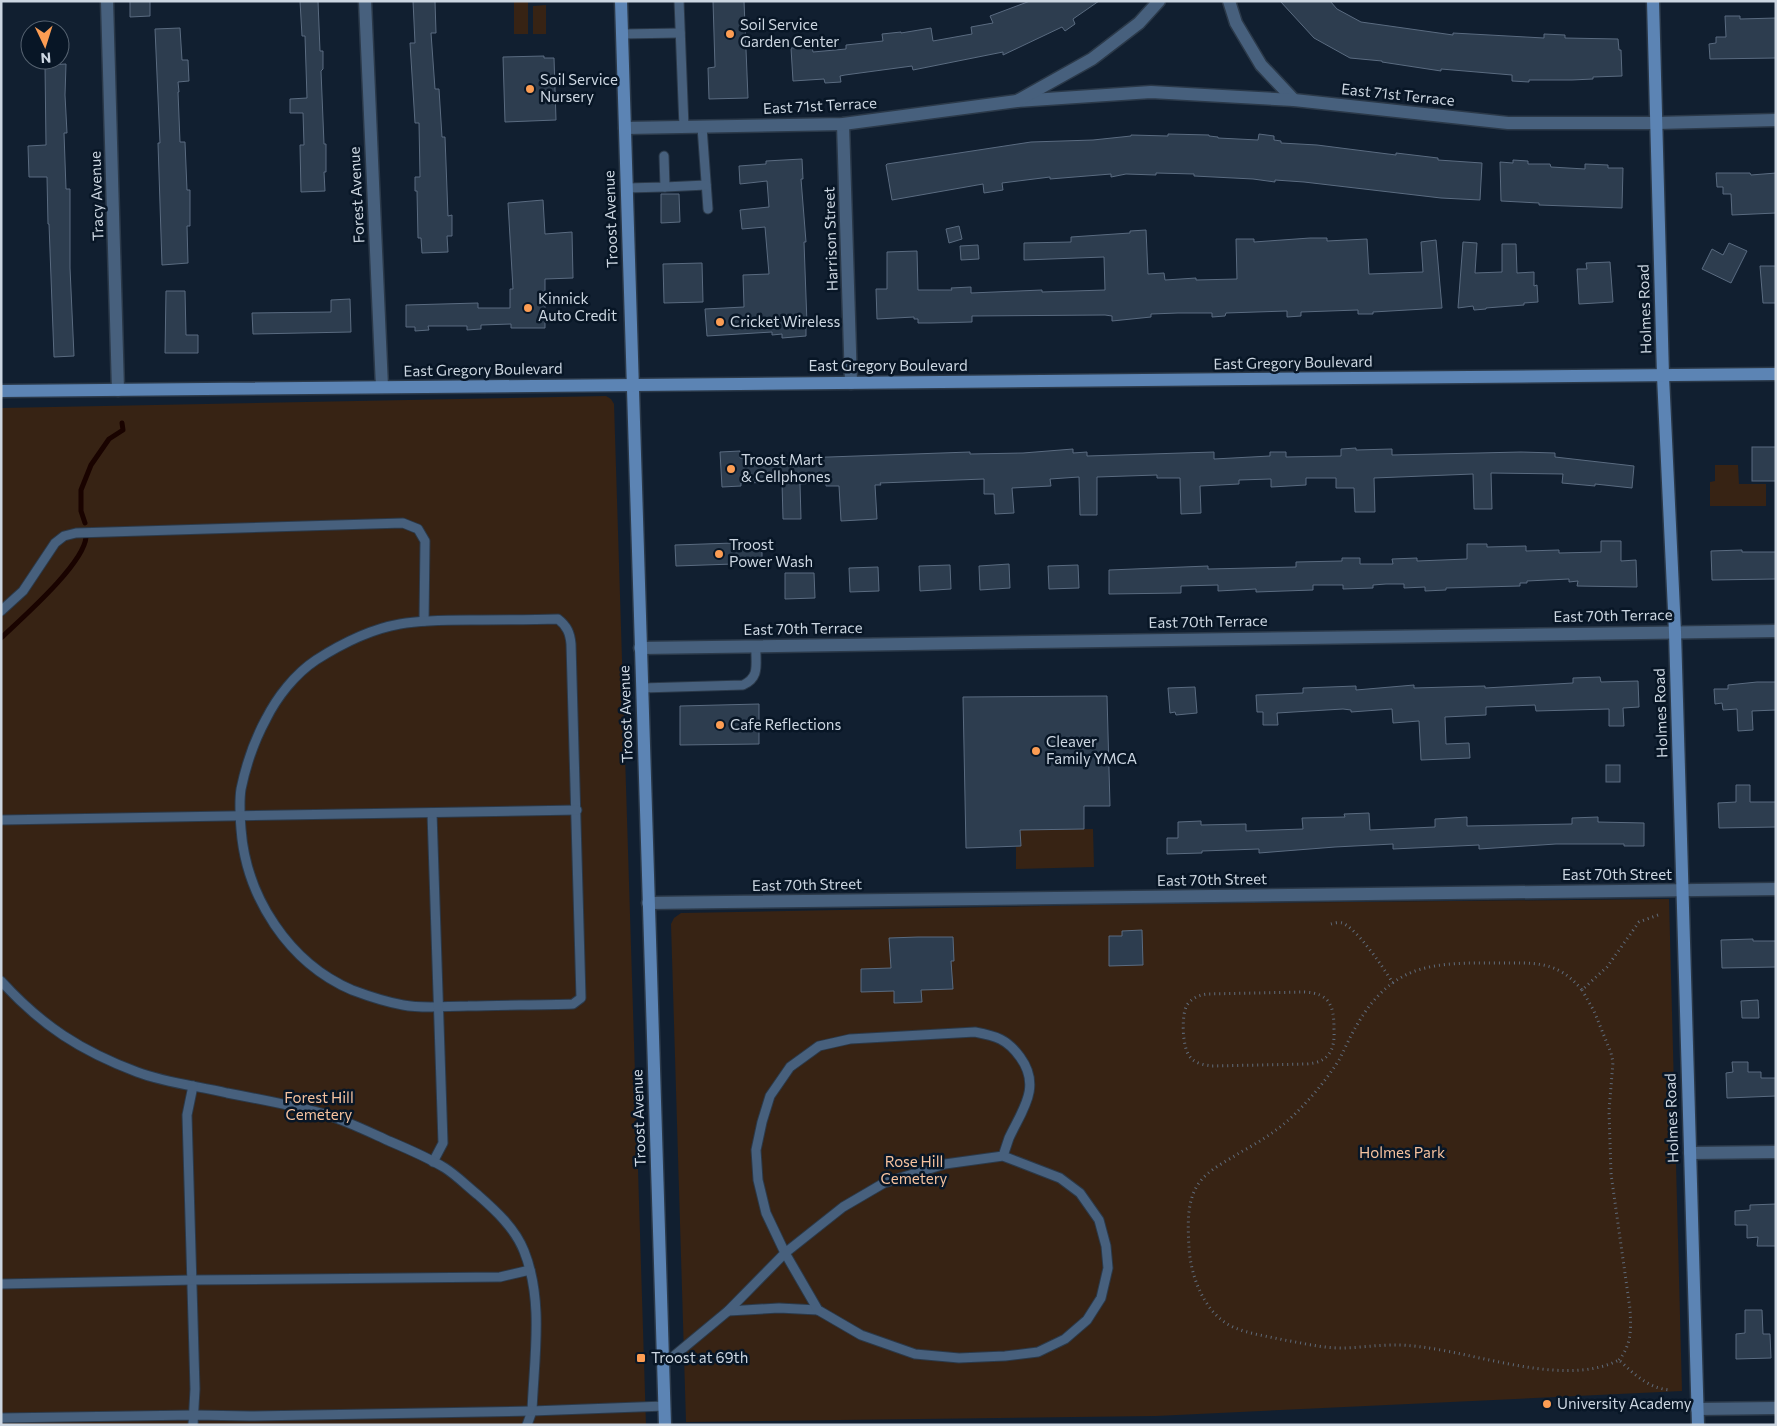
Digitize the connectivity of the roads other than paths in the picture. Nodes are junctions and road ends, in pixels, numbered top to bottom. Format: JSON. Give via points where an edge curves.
{"nodes":[{"id":1,"x":107,"y":1,"type":"edge"},
{"id":2,"x":365,"y":1,"type":"edge"},
{"id":3,"x":621,"y":1,"type":"edge"},
{"id":4,"x":679,"y":1,"type":"edge"},
{"id":5,"x":1159,"y":1,"type":"edge"},
{"id":6,"x":1230,"y":1,"type":"edge"},
{"id":7,"x":1654,"y":1,"type":"edge"},
{"id":8,"x":680,"y":33,"type":"junction"},
{"id":9,"x":622,"y":34,"type":"junction"},
{"id":10,"x":1294,"y":100,"type":"junction"},
{"id":11,"x":1017,"y":101,"type":"junction"},
{"id":12,"x":1776,"y":120,"type":"edge"},
{"id":13,"x":1656,"y":123,"type":"junction"},
{"id":14,"x":843,"y":124,"type":"junction"},
{"id":15,"x":684,"y":127,"type":"junction"},
{"id":16,"x":702,"y":127,"type":"junction"},
{"id":17,"x":625,"y":128,"type":"junction"},
{"id":18,"x":664,"y":156,"type":"dead end"},
{"id":19,"x":706,"y":185,"type":"junction"},
{"id":20,"x":665,"y":187,"type":"junction"},
{"id":21,"x":626,"y":188,"type":"junction"},
{"id":22,"x":708,"y":209,"type":"dead end"},
{"id":23,"x":1776,"y":374,"type":"edge"},
{"id":24,"x":1663,"y":376,"type":"junction"},
{"id":25,"x":851,"y":383,"type":"junction"},
{"id":26,"x":632,"y":384,"type":"junction"},
{"id":27,"x":382,"y":387,"type":"junction"},
{"id":28,"x":118,"y":390,"type":"junction"},
{"id":29,"x":1,"y":391,"type":"edge"},
{"id":30,"x":1,"y":611,"type":"edge"},
{"id":31,"x":424,"y":621,"type":"junction"},
{"id":32,"x":1776,"y":631,"type":"edge"},
{"id":33,"x":1675,"y":632,"type":"junction"},
{"id":34,"x":756,"y":646,"type":"junction"},
{"id":35,"x":640,"y":648,"type":"junction"},
{"id":36,"x":642,"y":688,"type":"junction"},
{"id":37,"x":577,"y":810,"type":"junction"},
{"id":38,"x":432,"y":813,"type":"junction"},
{"id":39,"x":240,"y":816,"type":"junction"},
{"id":40,"x":1,"y":820,"type":"edge"},
{"id":41,"x":1776,"y":889,"type":"edge"},
{"id":42,"x":1683,"y":891,"type":"junction"},
{"id":43,"x":648,"y":903,"type":"junction"},
{"id":44,"x":1,"y":982,"type":"edge"},
{"id":45,"x":438,"y":1006,"type":"junction"},
{"id":46,"x":193,"y":1086,"type":"junction"},
{"id":47,"x":1776,"y":1152,"type":"edge"},
{"id":48,"x":1690,"y":1153,"type":"junction"},
{"id":49,"x":1003,"y":1156,"type":"junction"},
{"id":50,"x":433,"y":1162,"type":"junction"},
{"id":51,"x":785,"y":1254,"type":"junction"},
{"id":52,"x":530,"y":1270,"type":"junction"},
{"id":53,"x":192,"y":1280,"type":"junction"},
{"id":54,"x":1,"y":1284,"type":"edge"},
{"id":55,"x":818,"y":1310,"type":"junction"},
{"id":56,"x":728,"y":1311,"type":"junction"},
{"id":57,"x":663,"y":1365,"type":"junction"},
{"id":58,"x":665,"y":1406,"type":"junction"},
{"id":59,"x":1776,"y":1408,"type":"edge"},
{"id":60,"x":1698,"y":1409,"type":"junction"},
{"id":61,"x":532,"y":1411,"type":"junction"},
{"id":62,"x":194,"y":1415,"type":"junction"},
{"id":63,"x":1,"y":1418,"type":"edge"},
{"id":64,"x":250,"y":1420,"type":"edge"},
{"id":65,"x":193,"y":1425,"type":"edge"},
{"id":66,"x":527,"y":1425,"type":"edge"},
{"id":67,"x":665,"y":1425,"type":"edge"},
{"id":68,"x":1698,"y":1425,"type":"edge"}],
"edges":[{"from":1,"to":28,"type":"street","name":"Tracy Avenue"},
{"from":2,"to":27,"type":"street","name":"Forest Avenue"},
{"from":3,"to":9,"type":"main road","name":"Troost Avenue"},
{"from":4,"to":8,"type":"lane"},
{"from":5,"to":11,"type":"street","name":"East 71st Terrace","via":[[1139,23],[1092,59]]},
{"from":6,"to":10,"type":"street","via":[[1236,23],[1261,65]]},
{"from":7,"to":13,"type":"main road","name":"Holmes Road"},
{"from":8,"to":9,"type":"lane"},
{"from":8,"to":15,"type":"lane"},
{"from":9,"to":17,"type":"main road","name":"Troost Avenue"},
{"from":10,"to":11,"type":"street","name":"East 71st Terrace","via":[[1151,92]]},
{"from":10,"to":13,"type":"street","name":"East 71st Terrace","via":[[1508,123]]},
{"from":11,"to":14,"type":"street","name":"East 71st Terrace"},
{"from":12,"to":13,"type":"street","name":"East 71st Terrace"},
{"from":13,"to":24,"type":"main road","name":"Holmes Road"},
{"from":14,"to":16,"type":"street","name":"East 71st Terrace"},
{"from":14,"to":25,"type":"street","name":"Harrison Street"},
{"from":15,"to":16,"type":"street","name":"East 71st Terrace"},
{"from":15,"to":17,"type":"street","name":"East 71st Terrace"},
{"from":16,"to":19,"type":"lane"},
{"from":17,"to":21,"type":"main road","name":"Troost Avenue"},
{"from":18,"to":20,"type":"lane"},
{"from":19,"to":20,"type":"lane"},
{"from":19,"to":22,"type":"lane"},
{"from":20,"to":21,"type":"lane"},
{"from":21,"to":26,"type":"main road","name":"Troost Avenue"},
{"from":23,"to":24,"type":"main road","name":"East Gregory Boulevard"},
{"from":24,"to":25,"type":"main road","name":"East Gregory Boulevard"},
{"from":24,"to":33,"type":"main road","name":"Holmes Road"},
{"from":25,"to":26,"type":"main road","name":"East Gregory Boulevard"},
{"from":26,"to":27,"type":"main road","name":"East Gregory Boulevard"},
{"from":26,"to":35,"type":"main road","name":"Troost Avenue"},
{"from":27,"to":28,"type":"main road","name":"East Gregory Boulevard"},
{"from":28,"to":29,"type":"main road","name":"East Gregory Boulevard"},
{"from":30,"to":31,"type":"lane","via":[[23,591],[55,543],[64,536],[403,523],[418,529],[425,541]]},
{"from":31,"to":37,"type":"lane","via":[[558,620],[565,625],[571,644]]},
{"from":31,"to":39,"type":"lane","via":[[398,624],[368,633],[314,661],[292,681],[273,705],[258,734],[241,791]]},
{"from":32,"to":33,"type":"street","name":"East 70th Terrace"},
{"from":33,"to":34,"type":"street","name":"East 70th Terrace"},
{"from":33,"to":42,"type":"main road","name":"Holmes Road"},
{"from":34,"to":35,"type":"street","name":"East 70th Terrace"},
{"from":34,"to":36,"type":"lane","via":[[755,676],[743,685]]},
{"from":35,"to":36,"type":"main road","name":"Troost Avenue"},
{"from":36,"to":43,"type":"main road","name":"Troost Avenue"},
{"from":37,"to":38,"type":"lane"},
{"from":37,"to":45,"type":"lane","via":[[581,998],[573,1004]]},
{"from":38,"to":39,"type":"lane"},
{"from":38,"to":45,"type":"lane"},
{"from":39,"to":40,"type":"lane"},
{"from":39,"to":45,"type":"lane","via":[[245,860],[255,890],[270,918],[303,958],[324,975],[352,989],[403,1005]]},
{"from":41,"to":42,"type":"street","name":"East 70th Street"},
{"from":42,"to":43,"type":"street","name":"East 70th Street"},
{"from":42,"to":48,"type":"main road","name":"Holmes Road"},
{"from":43,"to":57,"type":"main road","name":"Troost Avenue"},
{"from":44,"to":46,"type":"lane","via":[[23,1005],[70,1042],[139,1073]]},
{"from":45,"to":50,"type":"lane","via":[[443,1142]]},
{"from":46,"to":50,"type":"lane","via":[[322,1113]]},
{"from":46,"to":53,"type":"lane","via":[[188,1115]]},
{"from":47,"to":48,"type":"street"},
{"from":48,"to":60,"type":"main road","name":"Holmes Road"},
{"from":49,"to":51,"type":"lane","via":[[945,1164],[884,1183],[843,1207]]},
{"from":49,"to":51,"type":"lane","via":[[1025,1108],[1031,1084],[1028,1068],[1013,1047],[996,1036],[975,1032],[860,1039],[819,1046],[790,1067],[770,1096],[756,1150],[758,1180],[766,1213]]},
{"from":49,"to":55,"type":"lane","via":[[1060,1178],[1080,1193],[1099,1220],[1108,1268],[1101,1298],[1087,1320],[1065,1340],[1038,1352],[1005,1356],[959,1358],[915,1354],[861,1335]]},
{"from":50,"to":52,"type":"lane","via":[[467,1185],[510,1228],[523,1249]]},
{"from":51,"to":55,"type":"lane"},
{"from":51,"to":56,"type":"lane"},
{"from":52,"to":53,"type":"lane","via":[[500,1277]]},
{"from":52,"to":61,"type":"lane","via":[[536,1305]]},
{"from":53,"to":54,"type":"lane"},
{"from":53,"to":62,"type":"lane"},
{"from":55,"to":56,"type":"lane"},
{"from":56,"to":57,"type":"lane"},
{"from":57,"to":58,"type":"main road","name":"Troost Avenue"},
{"from":58,"to":61,"type":"lane"},
{"from":58,"to":67,"type":"main road","name":"Troost Avenue"},
{"from":59,"to":60,"type":"street"},
{"from":60,"to":68,"type":"main road","name":"Holmes Road"},
{"from":61,"to":64,"type":"lane"},
{"from":61,"to":66,"type":"lane"},
{"from":62,"to":63,"type":"lane"},
{"from":62,"to":64,"type":"lane"},
{"from":62,"to":65,"type":"lane"}]}
